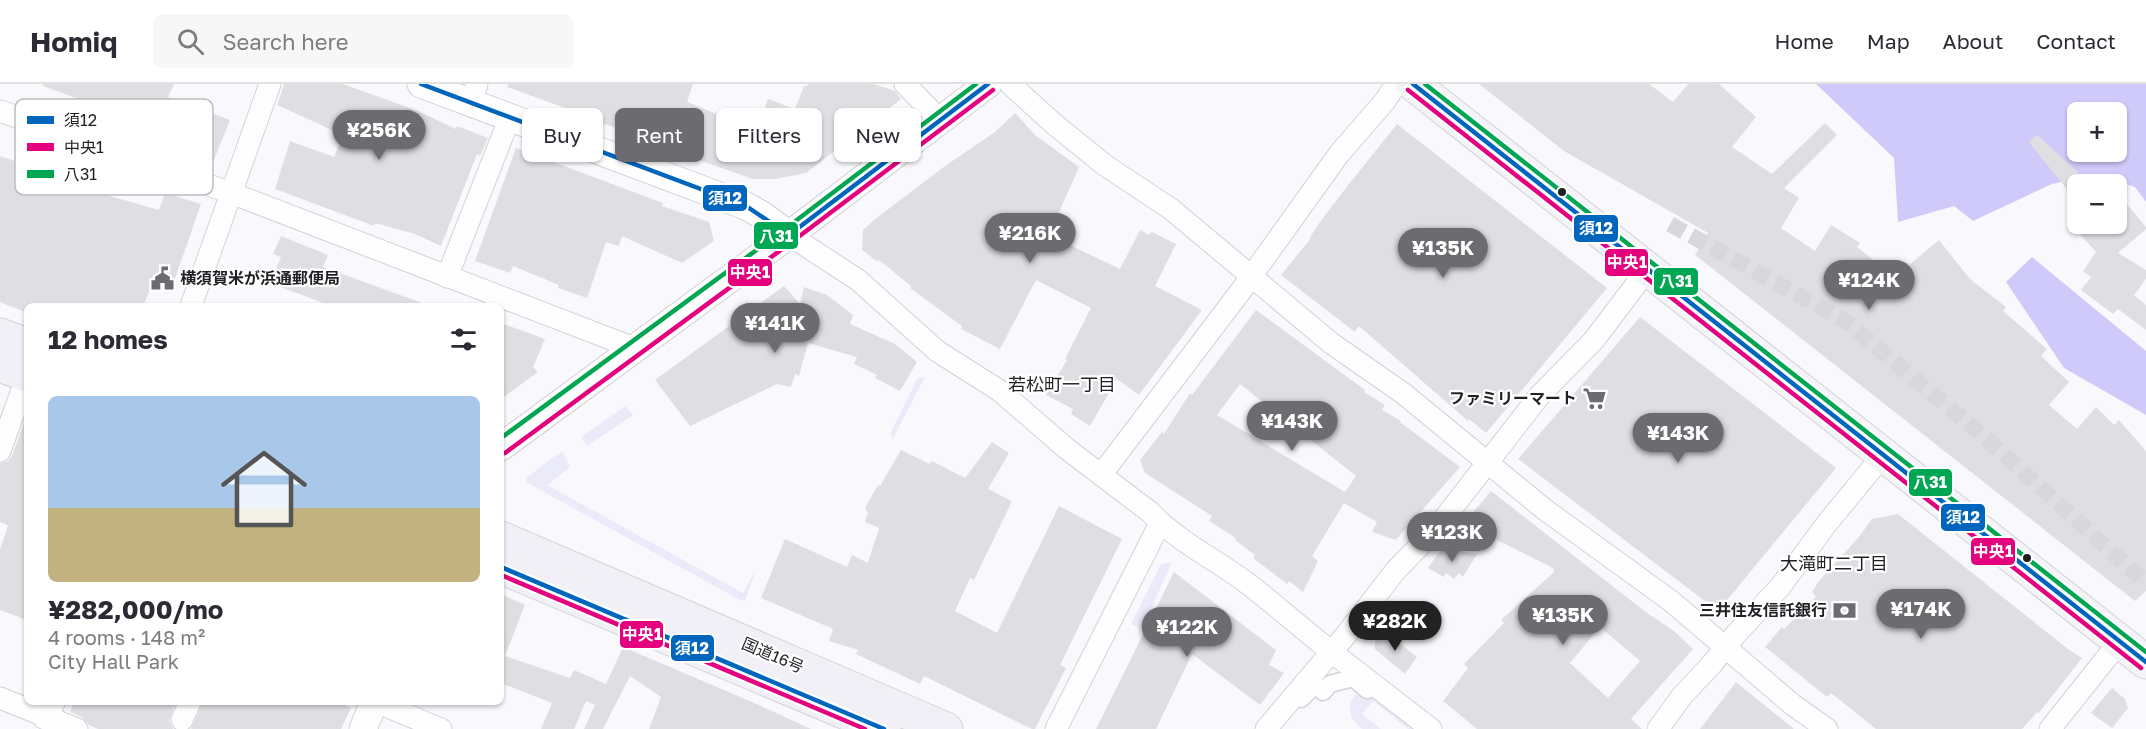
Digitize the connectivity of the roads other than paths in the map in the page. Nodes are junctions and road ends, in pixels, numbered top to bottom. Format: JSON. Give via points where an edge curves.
{"nodes":[{"id":1,"x":270,"y":84,"type":"edge"},
{"id":2,"x":421,"y":84,"type":"edge"},
{"id":3,"x":904,"y":84,"type":"edge"},
{"id":4,"x":988,"y":84,"type":"edge"},
{"id":5,"x":1010,"y":84,"type":"edge"},
{"id":6,"x":1396,"y":84,"type":"edge"},
{"id":7,"x":1413,"y":84,"type":"edge"},
{"id":8,"x":474,"y":93,"type":"edge"},
{"id":9,"x":0,"y":111,"type":"edge"},
{"id":10,"x":15,"y":116,"type":"edge"},
{"id":11,"x":510,"y":117,"type":"junction"},
{"id":12,"x":941,"y":121,"type":"junction"},
{"id":13,"x":213,"y":187,"type":"edge"},
{"id":14,"x":231,"y":193,"type":"junction"},
{"id":15,"x":789,"y":235,"type":"junction"},
{"id":16,"x":1647,"y":270,"type":"junction"},
{"id":17,"x":447,"y":277,"type":"junction"},
{"id":18,"x":1251,"y":277,"type":"junction"},
{"id":19,"x":192,"y":303,"type":"edge"},
{"id":20,"x":0,"y":335,"type":"edge"},
{"id":21,"x":24,"y":344,"type":"edge"},
{"id":22,"x":634,"y":348,"type":"junction"},
{"id":23,"x":0,"y":365,"type":"edge"},
{"id":24,"x":24,"y":374,"type":"edge"},
{"id":25,"x":24,"y":383,"type":"edge"},
{"id":26,"x":504,"y":445,"type":"edge"},
{"id":27,"x":0,"y":451,"type":"edge"},
{"id":28,"x":1884,"y":454,"type":"junction"},
{"id":29,"x":1488,"y":462,"type":"junction"},
{"id":30,"x":1101,"y":475,"type":"junction"},
{"id":31,"x":1160,"y":523,"type":"junction"},
{"id":32,"x":504,"y":539,"type":"edge"},
{"id":33,"x":504,"y":568,"type":"edge"},
{"id":34,"x":2120,"y":641,"type":"junction"},
{"id":35,"x":1725,"y":647,"type":"junction"},
{"id":36,"x":1330,"y":651,"type":"junction"},
{"id":37,"x":2146,"y":662,"type":"edge"},
{"id":38,"x":0,"y":698,"type":"edge"},
{"id":39,"x":374,"y":705,"type":"edge"},
{"id":40,"x":382,"y":705,"type":"edge"},
{"id":41,"x":46,"y":716,"type":"edge"},
{"id":42,"x":77,"y":729,"type":"edge"},
{"id":43,"x":363,"y":729,"type":"edge"},
{"id":44,"x":441,"y":729,"type":"edge"},
{"id":45,"x":884,"y":729,"type":"edge"},
{"id":46,"x":946,"y":729,"type":"edge"},
{"id":47,"x":1056,"y":729,"type":"edge"},
{"id":48,"x":1266,"y":729,"type":"edge"},
{"id":49,"x":1274,"y":729,"type":"edge"},
{"id":50,"x":1417,"y":729,"type":"edge"},
{"id":51,"x":1431,"y":729,"type":"edge"},
{"id":52,"x":1658,"y":729,"type":"edge"},
{"id":53,"x":1827,"y":729,"type":"edge"},
{"id":54,"x":2050,"y":729,"type":"edge"}],
"edges":[{"from":1,"to":14,"type":"street"},
{"from":2,"to":8,"type":"street"},
{"from":3,"to":12,"type":"street"},
{"from":4,"to":12,"type":"street"},
{"from":5,"to":18,"type":"street","via":[[1106,166],[1171,210]]},
{"from":6,"to":18,"type":"street","via":[[1339,154]]},
{"from":7,"to":16,"type":"main road"},
{"from":8,"to":11,"type":"street"},
{"from":9,"to":10,"type":"street"},
{"from":11,"to":15,"type":"street","via":[[746,206]]},
{"from":11,"to":17,"type":"street"},
{"from":12,"to":15,"type":"street"},
{"from":13,"to":14,"type":"street"},
{"from":14,"to":17,"type":"street"},
{"from":14,"to":19,"type":"street"},
{"from":15,"to":22,"type":"street"},
{"from":15,"to":30,"type":"street","via":[[858,280],[937,351],[1000,391]]},
{"from":16,"to":28,"type":"main road"},
{"from":16,"to":29,"type":"street","via":[[1594,340],[1540,395]]},
{"from":17,"to":22,"type":"street"},
{"from":18,"to":29,"type":"street","via":[[1331,344],[1404,394]]},
{"from":18,"to":30,"type":"street"},
{"from":20,"to":21,"type":"highway"},
{"from":22,"to":26,"type":"street"},
{"from":23,"to":24,"type":"highway"},
{"from":25,"to":27,"type":"street"},
{"from":28,"to":34,"type":"main road"},
{"from":28,"to":35,"type":"street","via":[[1780,587]]},
{"from":29,"to":35,"type":"street","via":[[1671,601]]},
{"from":29,"to":36,"type":"street","via":[[1436,529],[1396,570]]},
{"from":30,"to":31,"type":"street"},
{"from":31,"to":36,"type":"street","via":[[1260,593]]},
{"from":31,"to":47,"type":"street"},
{"from":32,"to":46,"type":"highway","name":"国道16号"},
{"from":33,"to":45,"type":"highway","name":"国道16号"},
{"from":34,"to":37,"type":"main road"},
{"from":34,"to":54,"type":"street"},
{"from":35,"to":52,"type":"street"},
{"from":35,"to":53,"type":"street"},
{"from":36,"to":48,"type":"street"},
{"from":36,"to":51,"type":"street"},
{"from":38,"to":41,"type":"street"},
{"from":39,"to":43,"type":"street"},
{"from":40,"to":44,"type":"street"},
{"from":41,"to":42,"type":"street"},
{"from":49,"to":50,"type":"street","via":[[1316,684],[1323,692],[1330,684],[1353,678]]}]}
